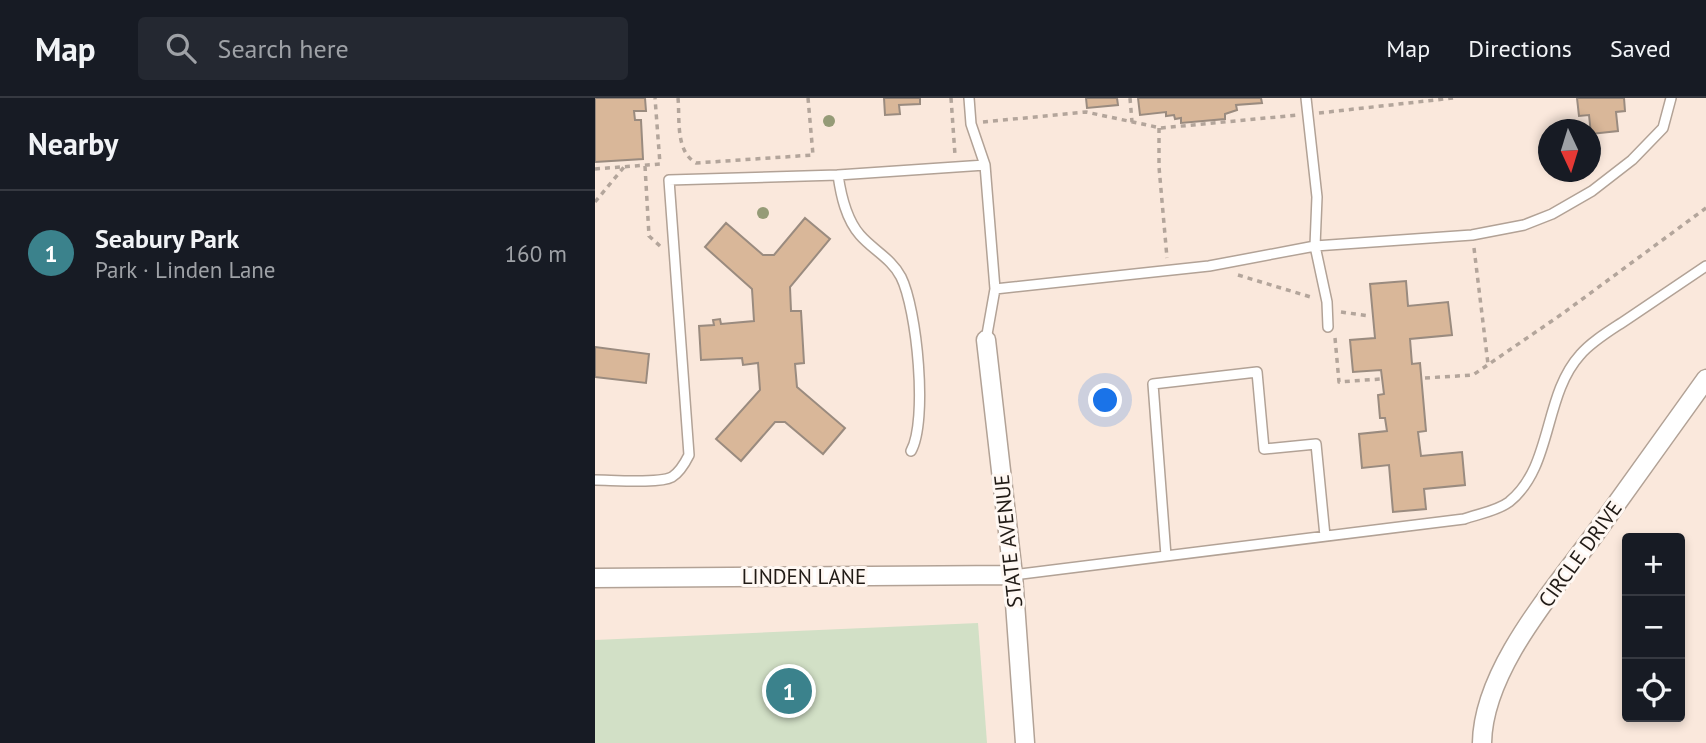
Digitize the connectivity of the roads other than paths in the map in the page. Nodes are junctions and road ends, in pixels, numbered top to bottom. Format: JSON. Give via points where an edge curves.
{"nodes":[{"id":1,"x":969,"y":98,"type":"edge"},
{"id":2,"x":1306,"y":98,"type":"edge"},
{"id":3,"x":1671,"y":98,"type":"edge"},
{"id":4,"x":985,"y":165,"type":"junction"},
{"id":5,"x":838,"y":175,"type":"junction"},
{"id":6,"x":1315,"y":246,"type":"junction"},
{"id":7,"x":1706,"y":266,"type":"edge"},
{"id":8,"x":995,"y":289,"type":"junction"},
{"id":9,"x":1328,"y":327,"type":"dead end"},
{"id":10,"x":986,"y":340,"type":"joint"},
{"id":11,"x":1706,"y":379,"type":"edge"},
{"id":12,"x":911,"y":452,"type":"dead end"},
{"id":13,"x":595,"y":480,"type":"edge"},
{"id":14,"x":1325,"y":536,"type":"junction"},
{"id":15,"x":1166,"y":556,"type":"junction"},
{"id":16,"x":1013,"y":575,"type":"junction"},
{"id":17,"x":595,"y":578,"type":"edge"},
{"id":18,"x":1025,"y":743,"type":"edge"},
{"id":19,"x":1482,"y":743,"type":"edge"}],
"edges":[{"from":1,"to":4,"type":"lane","via":[[971,124]]},
{"from":2,"to":6,"type":"lane","via":[[1317,197]]},
{"from":3,"to":6,"type":"lane","via":[[1663,128],[1649,145],[1592,191],[1552,215],[1472,235]]},
{"from":4,"to":5,"type":"lane"},
{"from":4,"to":8,"type":"lane"},
{"from":5,"to":12,"type":"lane","via":[[842,200],[854,226],[900,275],[909,299],[916,333],[919,430]]},
{"from":5,"to":13,"type":"lane","via":[[669,180],[689,455],[671,478]]},
{"from":6,"to":8,"type":"lane","via":[[1209,266]]},
{"from":6,"to":9,"type":"lane"},
{"from":7,"to":14,"type":"lane","via":[[1580,354],[1559,393],[1533,470],[1507,503],[1464,519]]},
{"from":8,"to":10,"type":"lane"},
{"from":10,"to":16,"type":"street","name":"STATE AVENUE"},
{"from":11,"to":19,"type":"street","name":"CIRCLE DRIVE","via":[[1514,648],[1488,702]]},
{"from":14,"to":15,"type":"lane"},
{"from":14,"to":15,"type":"lane","via":[[1316,444],[1264,449],[1257,372],[1153,384]]},
{"from":15,"to":16,"type":"lane"},
{"from":16,"to":17,"type":"street","name":"LINDEN LANE"},
{"from":16,"to":18,"type":"street","name":"STATE AVENUE"}]}
